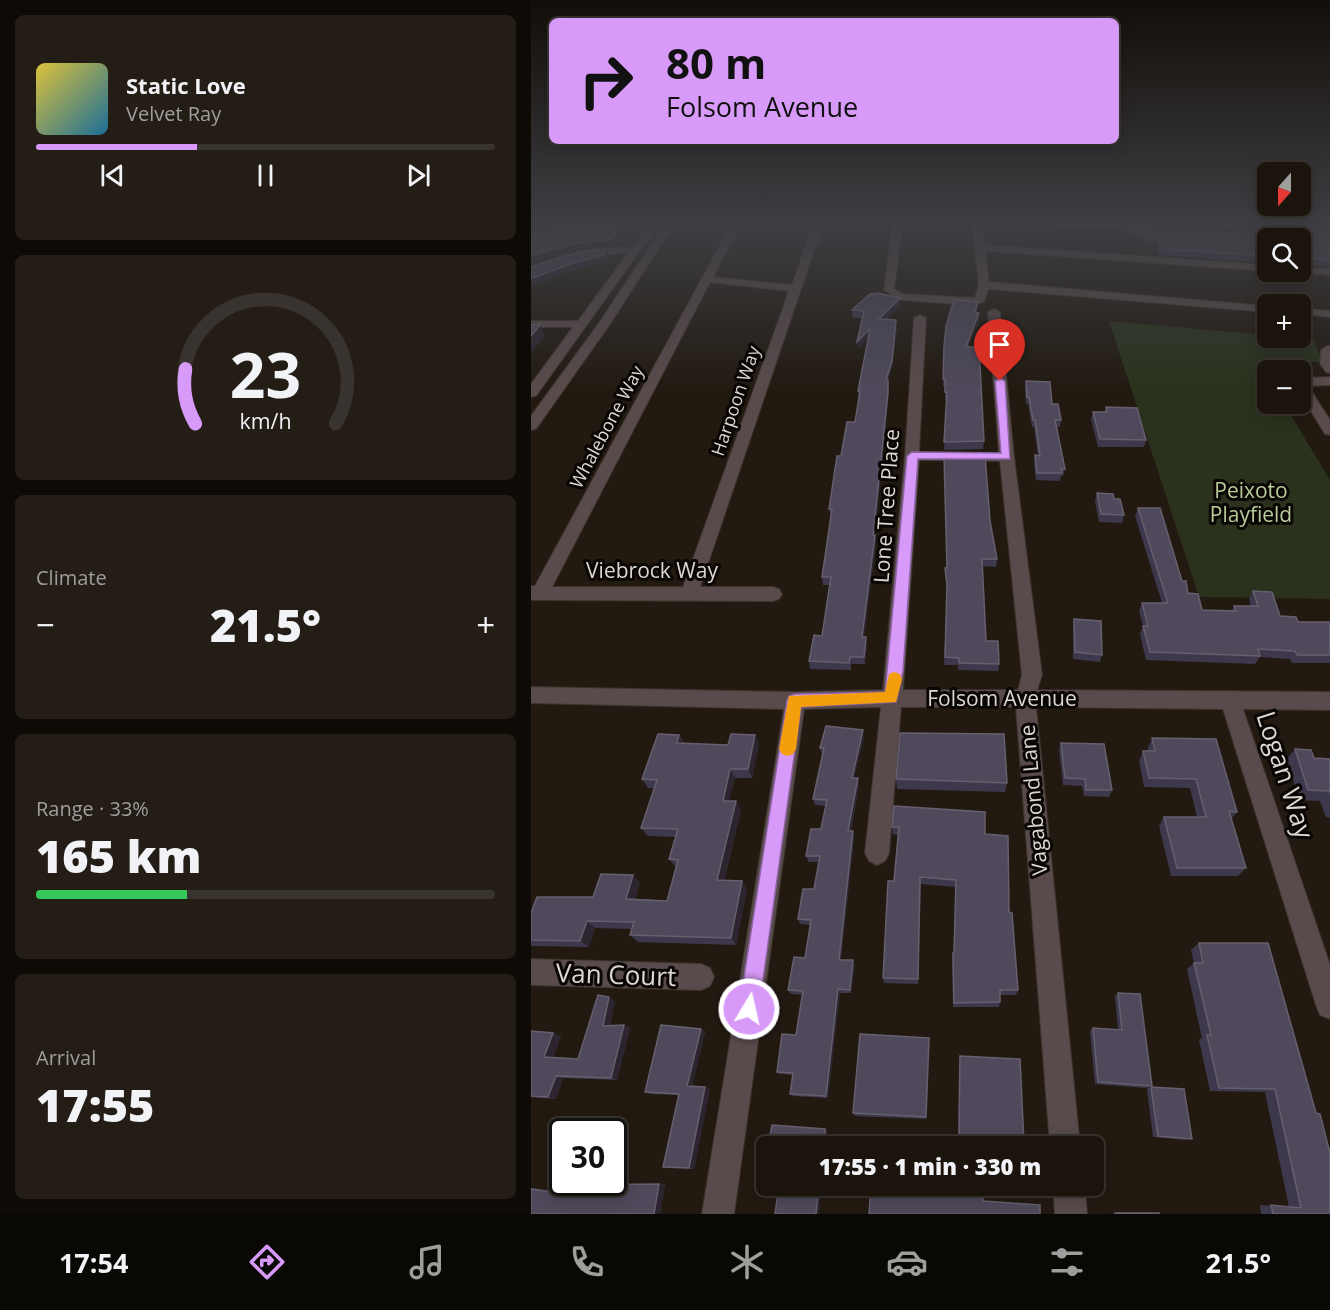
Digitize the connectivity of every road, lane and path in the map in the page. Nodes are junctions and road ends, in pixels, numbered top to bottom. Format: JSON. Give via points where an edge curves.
{"nodes":[{"id":1,"x":616,"y":278,"type":"edge"},
{"id":2,"x":634,"y":278,"type":"edge"},
{"id":3,"x":798,"y":278,"type":"edge"},
{"id":4,"x":891,"y":278,"type":"edge"},
{"id":5,"x":983,"y":278,"type":"edge"},
{"id":6,"x":707,"y":279,"type":"joint"},
{"id":7,"x":984,"y":285,"type":"junction"},
{"id":8,"x":794,"y":288,"type":"junction"},
{"id":9,"x":1257,"y":308,"type":"edge"},
{"id":10,"x":994,"y":312,"type":"dead end"},
{"id":11,"x":1311,"y":312,"type":"edge"},
{"id":12,"x":1330,"y":314,"type":"edge"},
{"id":13,"x":920,"y":318,"type":"dead end"},
{"id":14,"x":531,"y":324,"type":"edge"},
{"id":15,"x":582,"y":324,"type":"junction"},
{"id":16,"x":1330,"y":350,"type":"edge"},
{"id":17,"x":1330,"y":369,"type":"edge"},
{"id":18,"x":1330,"y":381,"type":"edge"},
{"id":19,"x":1311,"y":382,"type":"edge"},
{"id":20,"x":531,"y":393,"type":"edge"},
{"id":21,"x":1311,"y":400,"type":"edge"},
{"id":22,"x":531,"y":426,"type":"edge"},
{"id":23,"x":1330,"y":431,"type":"edge"},
{"id":24,"x":912,"y":456,"type":"junction"},
{"id":25,"x":1007,"y":457,"type":"junction"},
{"id":26,"x":535,"y":593,"type":"edge"},
{"id":27,"x":689,"y":594,"type":"junction"},
{"id":28,"x":773,"y":594,"type":"dead end"},
{"id":29,"x":531,"y":695,"type":"edge"},
{"id":30,"x":891,"y":698,"type":"junction"},
{"id":31,"x":1025,"y":699,"type":"junction"},
{"id":32,"x":1230,"y":700,"type":"junction"},
{"id":33,"x":795,"y":701,"type":"junction"},
{"id":34,"x":1330,"y":701,"type":"edge"},
{"id":35,"x":877,"y":853,"type":"dead end"},
{"id":36,"x":531,"y":972,"type":"edge"},
{"id":37,"x":701,"y":977,"type":"dead end"},
{"id":38,"x":1330,"y":1005,"type":"edge"},
{"id":39,"x":1064,"y":1136,"type":"edge"},
{"id":40,"x":1070,"y":1196,"type":"edge"},
{"id":41,"x":718,"y":1214,"type":"edge"},
{"id":42,"x":1071,"y":1214,"type":"edge"}],
"edges":[{"from":1,"to":15,"type":"street"},
{"from":2,"to":22,"type":"street"},
{"from":3,"to":8,"type":"street","name":"Harpoon Way"},
{"from":4,"to":7,"type":"street","via":[[889,290],[901,297],[972,302],[981,300]]},
{"from":5,"to":7,"type":"street"},
{"from":6,"to":8,"type":"street"},
{"from":6,"to":26,"type":"street","name":"Whalebone Way"},
{"from":7,"to":9,"type":"street"},
{"from":8,"to":27,"type":"street","name":"Harpoon Way"},
{"from":10,"to":25,"type":"street","name":"Vagabond Lane"},
{"from":11,"to":12,"type":"street"},
{"from":13,"to":24,"type":"street","name":"Lone Tree Place"},
{"from":14,"to":15,"type":"street"},
{"from":15,"to":20,"type":"street"},
{"from":16,"to":17,"type":"street","via":[[1326,364]]},
{"from":18,"to":19,"type":"street"},
{"from":21,"to":23,"type":"street"},
{"from":24,"to":25,"type":"street"},
{"from":24,"to":30,"type":"street","name":"Lone Tree Place"},
{"from":25,"to":31,"type":"street","name":"Vagabond Lane","via":[[1032,675]]},
{"from":26,"to":27,"type":"street","name":"Viebrock Way"},
{"from":27,"to":28,"type":"street","name":"Viebrock Way"},
{"from":29,"to":33,"type":"street","name":"Folsom Avenue"},
{"from":30,"to":31,"type":"street","name":"Folsom Avenue"},
{"from":30,"to":33,"type":"street","name":"Folsom Avenue"},
{"from":30,"to":35,"type":"street","name":"Lone Tree Place"},
{"from":31,"to":32,"type":"street","name":"Folsom Avenue"},
{"from":31,"to":39,"type":"street","name":"Vagabond Lane"},
{"from":32,"to":34,"type":"street","name":"Folsom Avenue"},
{"from":32,"to":38,"type":"street","name":"Logan Way"},
{"from":33,"to":41,"type":"street"},
{"from":36,"to":37,"type":"street","name":"Van Court"},
{"from":40,"to":42,"type":"street"}]}
